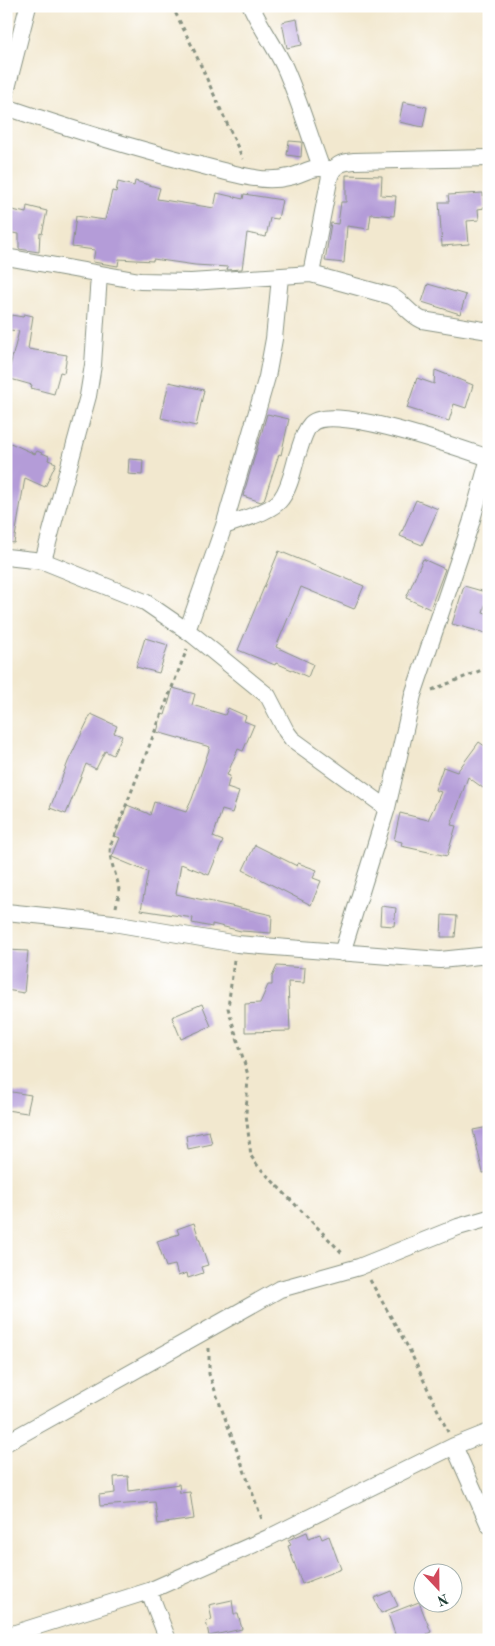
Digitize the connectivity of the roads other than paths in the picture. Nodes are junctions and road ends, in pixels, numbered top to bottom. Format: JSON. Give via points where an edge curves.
{"nodes":[{"id":1,"x":28,"y":6,"type":"edge"},
{"id":2,"x":251,"y":6,"type":"edge"},
{"id":3,"x":6,"y":92,"type":"edge"},
{"id":4,"x":6,"y":107,"type":"edge"},
{"id":5,"x":489,"y":158,"type":"edge"},
{"id":6,"x":327,"y":168,"type":"junction"},
{"id":7,"x":6,"y":257,"type":"edge"},
{"id":8,"x":311,"y":274,"type":"junction"},
{"id":9,"x":99,"y":275,"type":"junction"},
{"id":10,"x":280,"y":277,"type":"junction"},
{"id":11,"x":489,"y":331,"type":"edge"},
{"id":12,"x":489,"y":458,"type":"edge"},
{"id":13,"x":224,"y":526,"type":"junction"},
{"id":14,"x":6,"y":557,"type":"edge"},
{"id":15,"x":43,"y":561,"type":"junction"},
{"id":16,"x":190,"y":633,"type":"junction"},
{"id":17,"x":387,"y":808,"type":"junction"},
{"id":18,"x":6,"y":912,"type":"edge"},
{"id":19,"x":342,"y":954,"type":"junction"},
{"id":20,"x":489,"y":955,"type":"edge"},
{"id":21,"x":489,"y":1218,"type":"edge"},
{"id":22,"x":489,"y":1432,"type":"edge"},
{"id":23,"x":6,"y":1443,"type":"edge"},
{"id":24,"x":454,"y":1446,"type":"junction"},
{"id":25,"x":489,"y":1525,"type":"edge"},
{"id":26,"x":149,"y":1591,"type":"junction"},
{"id":27,"x":6,"y":1636,"type":"edge"},
{"id":28,"x":168,"y":1640,"type":"edge"}],
"edges":[{"from":1,"to":3,"type":"street"},
{"from":2,"to":6,"type":"street","via":[[285,68]]},
{"from":4,"to":6,"type":"street","via":[[154,154],[252,178],[280,179]]},
{"from":5,"to":6,"type":"street","via":[[354,161]]},
{"from":6,"to":8,"type":"street"},
{"from":7,"to":9,"type":"street"},
{"from":8,"to":10,"type":"street"},
{"from":8,"to":11,"type":"street","via":[[391,296],[422,320]]},
{"from":9,"to":10,"type":"street","via":[[140,281],[191,282]]},
{"from":9,"to":15,"type":"street","via":[[88,396]]},
{"from":10,"to":13,"type":"street","via":[[271,360]]},
{"from":12,"to":13,"type":"street","via":[[373,423],[318,420],[310,424],[281,500],[269,509]]},
{"from":12,"to":17,"type":"street","via":[[471,523],[412,698]]},
{"from":13,"to":16,"type":"street"},
{"from":14,"to":15,"type":"street"},
{"from":15,"to":16,"type":"street","via":[[145,602]]},
{"from":16,"to":17,"type":"street","via":[[268,696],[292,739]]},
{"from":17,"to":19,"type":"street"},
{"from":18,"to":19,"type":"street","via":[[113,923],[237,944]]},
{"from":19,"to":20,"type":"street","via":[[440,960]]},
{"from":21,"to":23,"type":"street","via":[[360,1267],[280,1289]]},
{"from":22,"to":24,"type":"street"},
{"from":24,"to":25,"type":"street"},
{"from":24,"to":26,"type":"street","via":[[268,1538]]},
{"from":26,"to":27,"type":"street"},
{"from":26,"to":28,"type":"street"}]}
